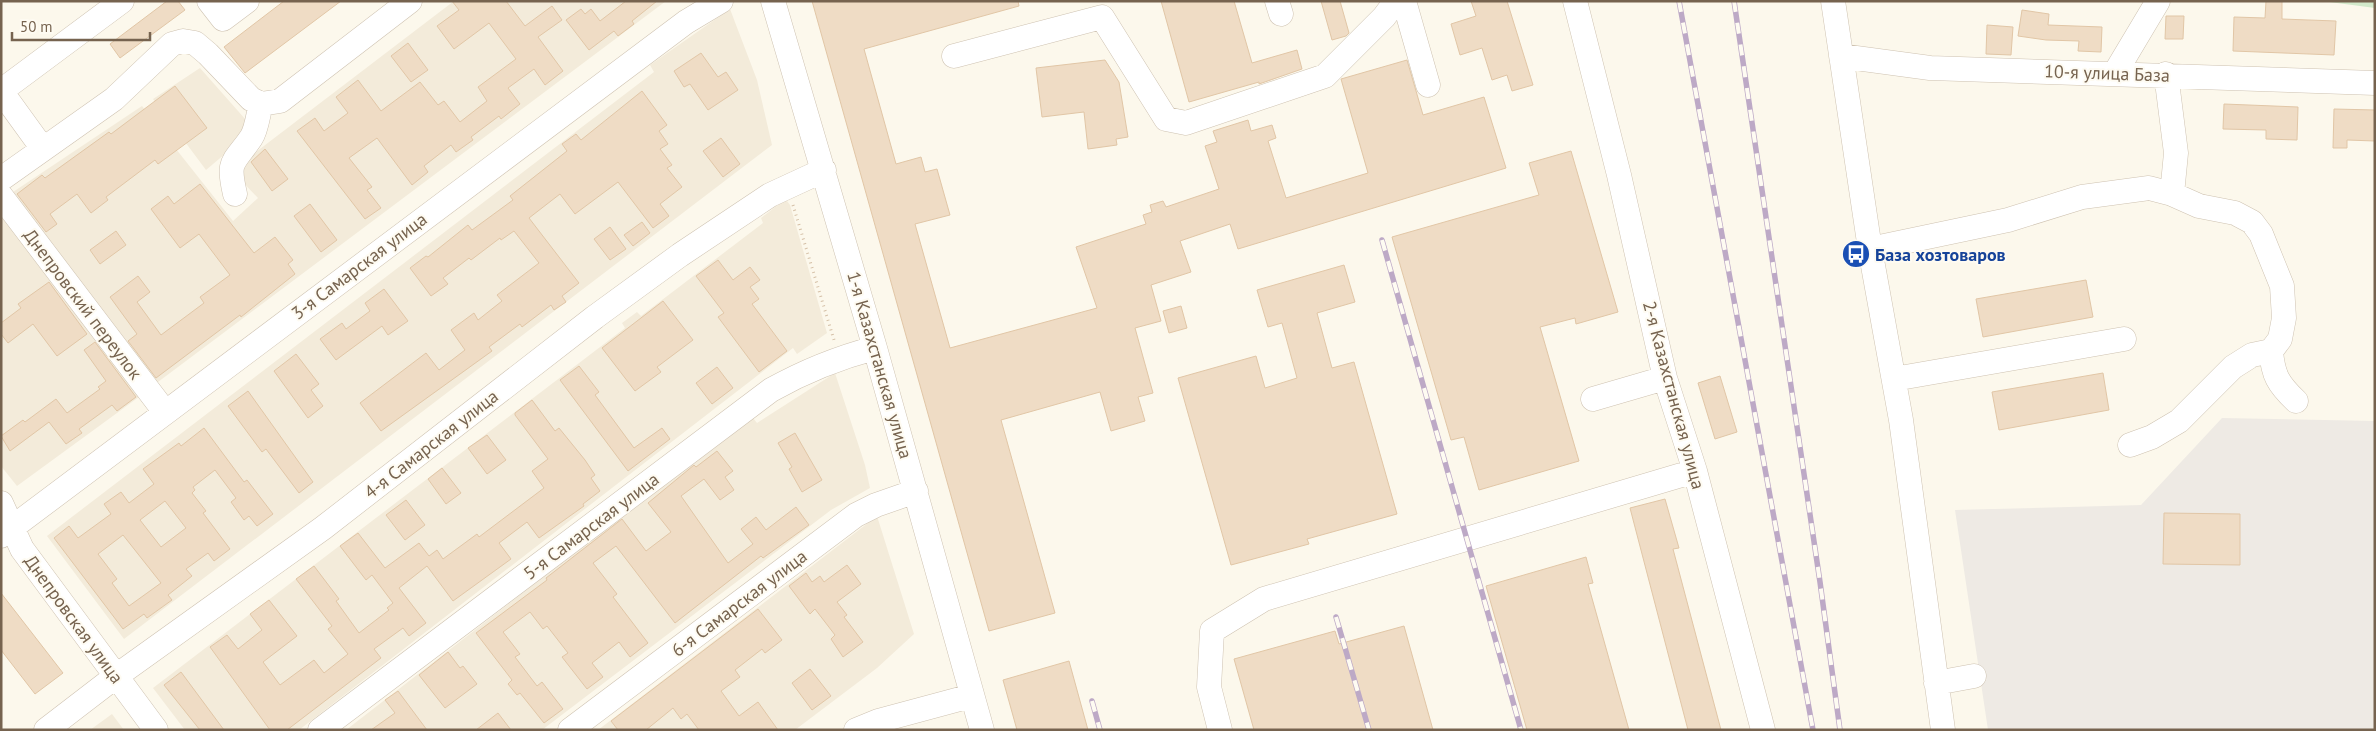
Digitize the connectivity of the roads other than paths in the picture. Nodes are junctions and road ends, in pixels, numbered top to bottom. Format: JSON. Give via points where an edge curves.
{"nodes":[{"id":1,"x":122,"y":1,"type":"edge"},
{"id":2,"x":247,"y":1,"type":"edge"},
{"id":3,"x":410,"y":1,"type":"edge"},
{"id":4,"x":721,"y":1,"type":"edge"},
{"id":5,"x":772,"y":1,"type":"edge"},
{"id":6,"x":1396,"y":1,"type":"edge"},
{"id":7,"x":1404,"y":1,"type":"edge"},
{"id":8,"x":1575,"y":1,"type":"edge"},
{"id":9,"x":1833,"y":1,"type":"edge"},
{"id":10,"x":2158,"y":1,"type":"edge"},
{"id":11,"x":216,"y":10,"type":"edge"},
{"id":12,"x":954,"y":56,"type":"dead end"},
{"id":13,"x":1841,"y":56,"type":"junction"},
{"id":14,"x":2115,"y":73,"type":"junction"},
{"id":15,"x":2166,"y":74,"type":"junction"},
{"id":16,"x":2375,"y":83,"type":"edge"},
{"id":17,"x":1428,"y":85,"type":"dead end"},
{"id":18,"x":1,"y":91,"type":"edge"},
{"id":19,"x":261,"y":104,"type":"junction"},
{"id":20,"x":43,"y":149,"type":"junction"},
{"id":21,"x":824,"y":170,"type":"junction"},
{"id":22,"x":1,"y":179,"type":"edge"},
{"id":23,"x":235,"y":194,"type":"dead end"},
{"id":24,"x":2172,"y":194,"type":"junction"},
{"id":25,"x":1,"y":196,"type":"edge"},
{"id":26,"x":1870,"y":249,"type":"junction"},
{"id":27,"x":2124,"y":339,"type":"dead end"},
{"id":28,"x":875,"y":348,"type":"junction"},
{"id":29,"x":2271,"y":351,"type":"junction"},
{"id":30,"x":1665,"y":378,"type":"junction"},
{"id":31,"x":1894,"y":379,"type":"junction"},
{"id":32,"x":1593,"y":399,"type":"dead end"},
{"id":33,"x":2296,"y":401,"type":"dead end"},
{"id":34,"x":165,"y":412,"type":"junction"},
{"id":35,"x":2130,"y":445,"type":"dead end"},
{"id":36,"x":1695,"y":471,"type":"junction"},
{"id":37,"x":916,"y":491,"type":"junction"},
{"id":38,"x":1,"y":503,"type":"edge"},
{"id":39,"x":6,"y":531,"type":"edge"},
{"id":40,"x":1974,"y":676,"type":"dead end"},
{"id":41,"x":115,"y":677,"type":"junction"},
{"id":42,"x":1936,"y":683,"type":"junction"},
{"id":43,"x":971,"y":696,"type":"junction"},
{"id":44,"x":46,"y":730,"type":"edge"},
{"id":45,"x":156,"y":730,"type":"edge"},
{"id":46,"x":320,"y":730,"type":"edge"},
{"id":47,"x":570,"y":730,"type":"edge"},
{"id":48,"x":856,"y":730,"type":"edge"},
{"id":49,"x":982,"y":730,"type":"edge"},
{"id":50,"x":1220,"y":730,"type":"edge"},
{"id":51,"x":1763,"y":730,"type":"edge"},
{"id":52,"x":1943,"y":730,"type":"edge"}],
"edges":[{"from":1,"to":18,"type":"street"},
{"from":2,"to":11,"type":"street"},
{"from":3,"to":19,"type":"street","via":[[280,100]]},
{"from":4,"to":34,"type":"street","name":"3-я Самарская улица","via":[[678,27]]},
{"from":5,"to":21,"type":"street","name":"1-я Казахстанская улица"},
{"from":6,"to":12,"type":"street","via":[[1325,76],[1186,123],[1166,119],[1102,17]]},
{"from":7,"to":17,"type":"street"},
{"from":8,"to":30,"type":"street","name":"2-я Казахстанская улица","via":[[1620,175]]},
{"from":9,"to":13,"type":"street"},
{"from":10,"to":14,"type":"street"},
{"from":13,"to":14,"type":"street","name":"10-я улица База","via":[[1930,68]]},
{"from":13,"to":26,"type":"street"},
{"from":14,"to":15,"type":"street","name":"10-я улица База"},
{"from":15,"to":16,"type":"street","name":"10-я улица База"},
{"from":15,"to":24,"type":"street","via":[[2176,153]]},
{"from":18,"to":20,"type":"street"},
{"from":19,"to":20,"type":"street","via":[[195,42],[183,41],[172,44],[114,99]]},
{"from":19,"to":23,"type":"street","via":[[252,136],[235,156],[230,172]]},
{"from":20,"to":22,"type":"street"},
{"from":21,"to":28,"type":"street","name":"1-я Казахстанская улица"},
{"from":21,"to":41,"type":"street","name":"4-я Самарская улица","via":[[770,195],[680,255],[323,528]]},
{"from":24,"to":26,"type":"street","via":[[2149,188],[2082,197],[2008,220]]},
{"from":24,"to":29,"type":"street","via":[[2199,206],[2235,213],[2252,222],[2261,234],[2282,286],[2284,318],[2280,339]]},
{"from":25,"to":34,"type":"street","name":"Днепровский переулок"},
{"from":26,"to":31,"type":"street"},
{"from":27,"to":31,"type":"street"},
{"from":28,"to":37,"type":"street","name":"1-я Казахстанская улица"},
{"from":28,"to":46,"type":"street","name":"5-я Самарская улица","via":[[806,370],[771,390]]},
{"from":29,"to":33,"type":"street","via":[[2273,371],[2282,388]]},
{"from":29,"to":35,"type":"street","via":[[2252,355],[2232,367],[2179,421]]},
{"from":30,"to":32,"type":"street"},
{"from":30,"to":36,"type":"street","name":"2-я Казахстанская улица"},
{"from":31,"to":42,"type":"street"},
{"from":34,"to":39,"type":"street","name":"3-я Самарская улица"},
{"from":36,"to":50,"type":"street","via":[[1264,598],[1212,631],[1209,687]]},
{"from":36,"to":51,"type":"street","name":"2-я Казахстанская улица"},
{"from":37,"to":43,"type":"street","name":"1-я Казахстанская улица"},
{"from":37,"to":47,"type":"street","name":"6-я Самарская улица","via":[[856,516]]},
{"from":38,"to":39,"type":"street","name":"Днепровская улица"},
{"from":39,"to":41,"type":"street","name":"Днепровская улица"},
{"from":40,"to":42,"type":"street"},
{"from":41,"to":44,"type":"street","name":"4-я Самарская улица"},
{"from":41,"to":45,"type":"street","name":"Днепровская улица"},
{"from":42,"to":52,"type":"street"},
{"from":43,"to":48,"type":"street"},
{"from":43,"to":49,"type":"street","name":"1-я Казахстанская улица"}]}
